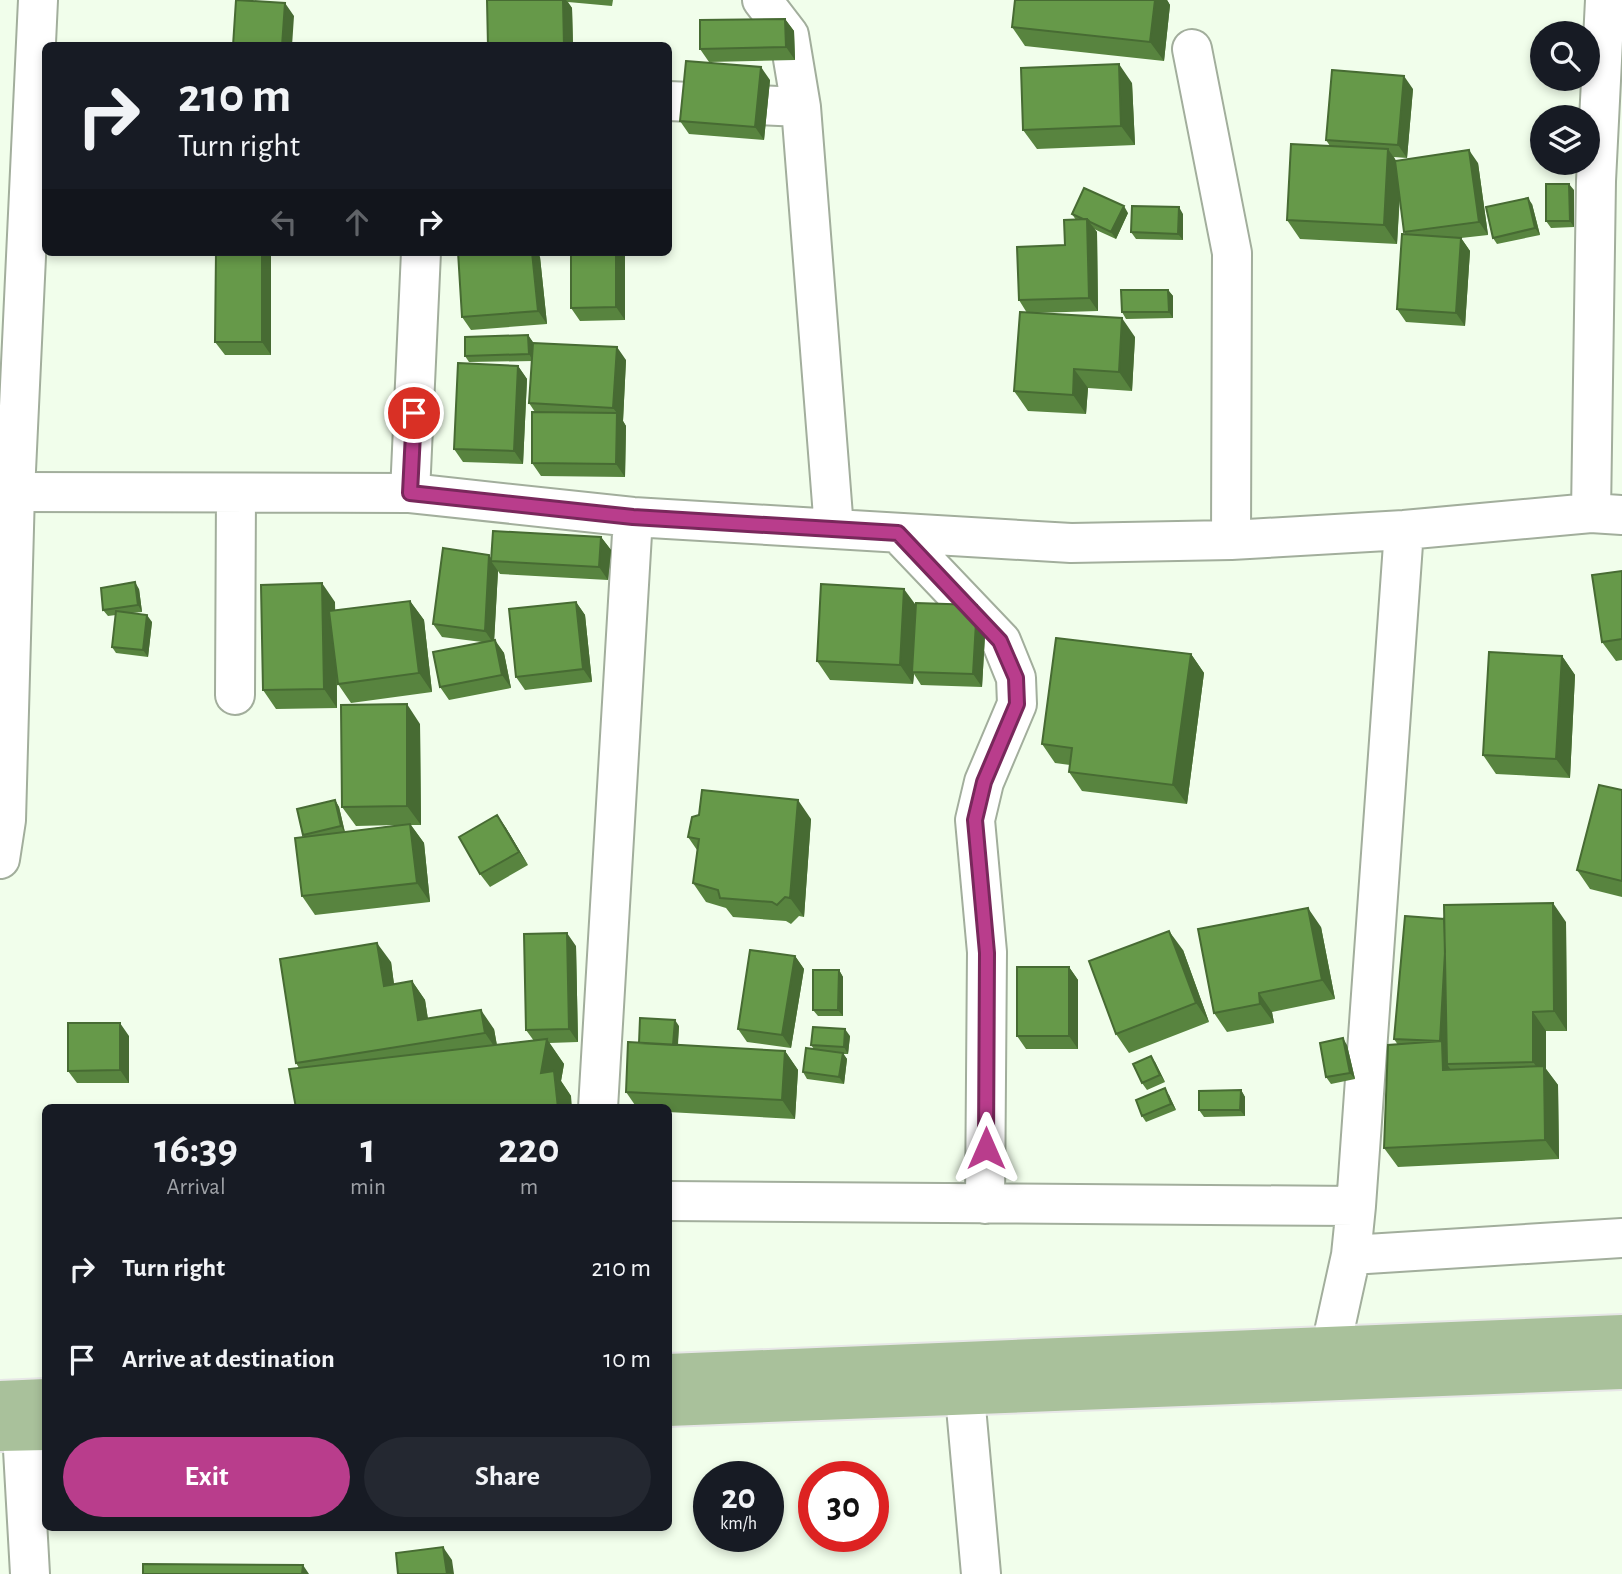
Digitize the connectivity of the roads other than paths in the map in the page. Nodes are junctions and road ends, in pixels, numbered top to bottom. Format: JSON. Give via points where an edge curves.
{"nodes":[{"id":1,"x":38,"y":0,"type":"edge"},
{"id":2,"x":762,"y":0,"type":"edge"},
{"id":3,"x":1605,"y":0,"type":"edge"},
{"id":4,"x":1192,"y":49,"type":"dead end"},
{"id":5,"x":672,"y":101,"type":"edge"},
{"id":6,"x":802,"y":107,"type":"junction"},
{"id":7,"x":421,"y":256,"type":"edge"},
{"id":8,"x":15,"y":492,"type":"junction"},
{"id":9,"x":236,"y":493,"type":"junction"},
{"id":10,"x":410,"y":493,"type":"junction"},
{"id":11,"x":1606,"y":514,"type":"edge"},
{"id":12,"x":633,"y":517,"type":"junction"},
{"id":13,"x":834,"y":529,"type":"junction"},
{"id":14,"x":1404,"y":530,"type":"junction"},
{"id":15,"x":898,"y":533,"type":"junction"},
{"id":16,"x":1231,"y":540,"type":"junction"},
{"id":17,"x":235,"y":695,"type":"dead end"},
{"id":18,"x":0,"y":859,"type":"edge"},
{"id":19,"x":598,"y":1104,"type":"edge"},
{"id":20,"x":672,"y":1201,"type":"edge"},
{"id":21,"x":985,"y":1204,"type":"junction"},
{"id":22,"x":1356,"y":1206,"type":"junction"},
{"id":23,"x":1622,"y":1238,"type":"edge"},
{"id":24,"x":1351,"y":1255,"type":"junction"},
{"id":25,"x":1622,"y":1334,"type":"edge"},
{"id":26,"x":1331,"y":1346,"type":"junction"},
{"id":27,"x":1622,"y":1370,"type":"edge"},
{"id":28,"x":672,"y":1373,"type":"edge"},
{"id":29,"x":965,"y":1396,"type":"junction"},
{"id":30,"x":42,"y":1398,"type":"edge"},
{"id":31,"x":0,"y":1400,"type":"edge"},
{"id":32,"x":672,"y":1407,"type":"edge"},
{"id":33,"x":22,"y":1432,"type":"edge"},
{"id":34,"x":30,"y":1574,"type":"edge"},
{"id":35,"x":981,"y":1574,"type":"edge"}],
"edges":[{"from":1,"to":8,"type":"street"},
{"from":2,"to":6,"type":"street","via":[[789,35]]},
{"from":3,"to":11,"type":"street","via":[[1596,181]]},
{"from":4,"to":16,"type":"street","via":[[1231,253]]},
{"from":5,"to":6,"type":"street"},
{"from":6,"to":13,"type":"street"},
{"from":7,"to":10,"type":"street"},
{"from":8,"to":9,"type":"street"},
{"from":8,"to":18,"type":"street","via":[[6,820]]},
{"from":9,"to":10,"type":"street"},
{"from":9,"to":17,"type":"street"},
{"from":10,"to":12,"type":"street"},
{"from":11,"to":14,"type":"street"},
{"from":12,"to":13,"type":"street"},
{"from":12,"to":19,"type":"street"},
{"from":13,"to":15,"type":"street"},
{"from":14,"to":16,"type":"street"},
{"from":14,"to":22,"type":"street"},
{"from":15,"to":16,"type":"street","via":[[1071,543]]},
{"from":15,"to":21,"type":"street","via":[[1000,641],[1016,678],[1017,704],[984,782],[975,820],[987,953]]},
{"from":20,"to":21,"type":"street"},
{"from":21,"to":22,"type":"street"},
{"from":22,"to":24,"type":"street"},
{"from":23,"to":24,"type":"street"},
{"from":24,"to":26,"type":"street"},
{"from":25,"to":26,"type":"main road"},
{"from":26,"to":28,"type":"main road"},
{"from":27,"to":29,"type":"main road"},
{"from":29,"to":32,"type":"main road"},
{"from":29,"to":35,"type":"street"},
{"from":30,"to":31,"type":"main road"},
{"from":33,"to":34,"type":"street"}]}
